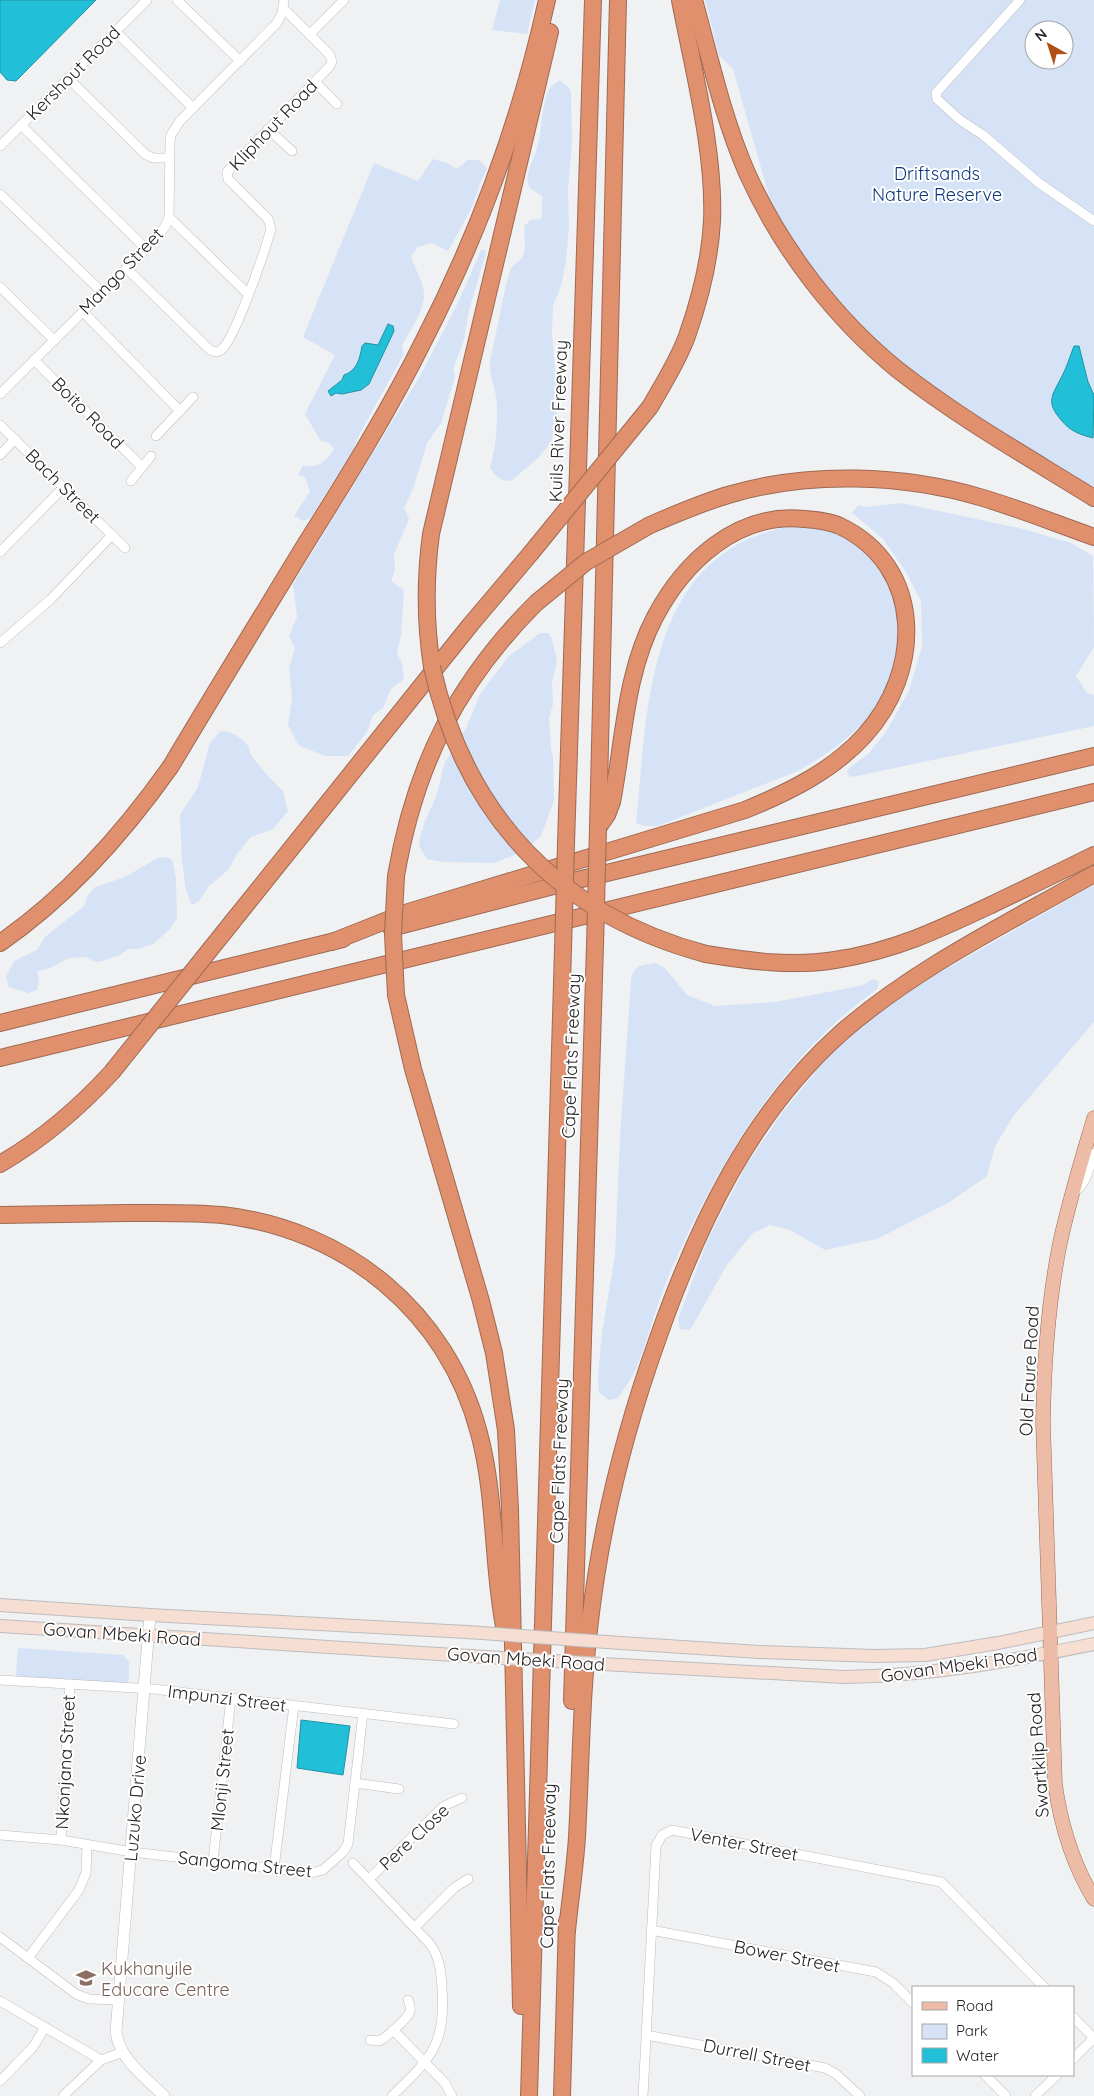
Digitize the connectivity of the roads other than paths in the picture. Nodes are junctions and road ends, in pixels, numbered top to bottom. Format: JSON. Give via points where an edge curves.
{"nodes":[{"id":1,"x":147,"y":0,"type":"edge"},
{"id":2,"x":178,"y":0,"type":"edge"},
{"id":3,"x":344,"y":0,"type":"edge"},
{"id":4,"x":547,"y":0,"type":"edge"},
{"id":5,"x":557,"y":0,"type":"edge"},
{"id":6,"x":593,"y":0,"type":"edge"},
{"id":7,"x":618,"y":0,"type":"edge"},
{"id":8,"x":680,"y":0,"type":"edge"},
{"id":9,"x":694,"y":0,"type":"edge"},
{"id":10,"x":1020,"y":0,"type":"edge"},
{"id":11,"x":283,"y":4,"type":"edge"},
{"id":12,"x":115,"y":32,"type":"junction"},
{"id":13,"x":310,"y":34,"type":"junction"},
{"id":14,"x":240,"y":61,"type":"junction"},
{"id":15,"x":68,"y":78,"type":"junction"},
{"id":16,"x":315,"y":82,"type":"junction"},
{"id":17,"x":337,"y":104,"type":"dead end"},
{"id":18,"x":193,"y":108,"type":"junction"},
{"id":19,"x":21,"y":125,"type":"junction"},
{"id":20,"x":268,"y":129,"type":"junction"},
{"id":21,"x":0,"y":146,"type":"edge"},
{"id":22,"x":292,"y":151,"type":"dead end"},
{"id":23,"x":169,"y":158,"type":"junction"},
{"id":24,"x":0,"y":194,"type":"edge"},
{"id":25,"x":169,"y":217,"type":"junction"},
{"id":26,"x":1094,"y":221,"type":"edge"},
{"id":27,"x":146,"y":249,"type":"junction"},
{"id":28,"x":126,"y":268,"type":"junction"},
{"id":29,"x":0,"y":287,"type":"edge"},
{"id":30,"x":102,"y":292,"type":"junction"},
{"id":31,"x":248,"y":294,"type":"junction"},
{"id":32,"x":83,"y":312,"type":"junction"},
{"id":33,"x":54,"y":340,"type":"junction"},
{"id":34,"x":34,"y":360,"type":"junction"},
{"id":35,"x":13,"y":381,"type":"junction"},
{"id":36,"x":0,"y":383,"type":"edge"},
{"id":37,"x":0,"y":394,"type":"edge"},
{"id":38,"x":194,"y":397,"type":"dead end"},
{"id":39,"x":180,"y":411,"type":"junction"},
{"id":40,"x":0,"y":424,"type":"edge"},
{"id":41,"x":156,"y":436,"type":"dead end"},
{"id":42,"x":15,"y":439,"type":"junction"},
{"id":43,"x":0,"y":455,"type":"edge"},
{"id":44,"x":151,"y":456,"type":"dead end"},
{"id":45,"x":142,"y":467,"type":"junction"},
{"id":46,"x":131,"y":481,"type":"dead end"},
{"id":47,"x":64,"y":487,"type":"junction"},
{"id":48,"x":1094,"y":498,"type":"edge"},
{"id":49,"x":112,"y":535,"type":"junction"},
{"id":50,"x":1094,"y":537,"type":"edge"},
{"id":51,"x":125,"y":548,"type":"dead end"},
{"id":52,"x":0,"y":552,"type":"edge"},
{"id":53,"x":0,"y":643,"type":"edge"},
{"id":54,"x":1094,"y":756,"type":"edge"},
{"id":55,"x":1094,"y":792,"type":"edge"},
{"id":56,"x":598,"y":828,"type":"junction"},
{"id":57,"x":566,"y":844,"type":"joint"},
{"id":58,"x":1094,"y":855,"type":"edge"},
{"id":59,"x":1094,"y":874,"type":"edge"},
{"id":60,"x":332,"y":942,"type":"junction"},
{"id":61,"x":0,"y":943,"type":"edge"},
{"id":62,"x":0,"y":1023,"type":"edge"},
{"id":63,"x":0,"y":1058,"type":"edge"},
{"id":64,"x":1094,"y":1118,"type":"edge"},
{"id":65,"x":1094,"y":1152,"type":"edge"},
{"id":66,"x":0,"y":1164,"type":"edge"},
{"id":67,"x":1071,"y":1194,"type":"junction"},
{"id":68,"x":0,"y":1215,"type":"edge"},
{"id":69,"x":0,"y":1605,"type":"edge"},
{"id":70,"x":150,"y":1615,"type":"junction"},
{"id":71,"x":1094,"y":1623,"type":"edge"},
{"id":72,"x":0,"y":1626,"type":"edge"},
{"id":73,"x":1050,"y":1631,"type":"junction"},
{"id":74,"x":148,"y":1636,"type":"junction"},
{"id":75,"x":1094,"y":1644,"type":"edge"},
{"id":76,"x":1050,"y":1653,"type":"junction"},
{"id":77,"x":0,"y":1680,"type":"edge"},
{"id":78,"x":70,"y":1684,"type":"junction"},
{"id":79,"x":514,"y":1685,"type":"junction"},
{"id":80,"x":144,"y":1689,"type":"junction"},
{"id":81,"x":231,"y":1698,"type":"junction"},
{"id":82,"x":294,"y":1705,"type":"junction"},
{"id":83,"x":363,"y":1713,"type":"junction"},
{"id":84,"x":454,"y":1724,"type":"dead end"},
{"id":85,"x":355,"y":1783,"type":"junction"},
{"id":86,"x":400,"y":1789,"type":"dead end"},
{"id":87,"x":462,"y":1798,"type":"dead end"},
{"id":88,"x":0,"y":1835,"type":"edge"},
{"id":89,"x":61,"y":1840,"type":"junction"},
{"id":90,"x":87,"y":1845,"type":"junction"},
{"id":91,"x":132,"y":1852,"type":"junction"},
{"id":92,"x":213,"y":1861,"type":"junction"},
{"id":93,"x":353,"y":1864,"type":"dead end"},
{"id":94,"x":274,"y":1869,"type":"junction"},
{"id":95,"x":468,"y":1879,"type":"dead end"},
{"id":96,"x":369,"y":1880,"type":"junction"},
{"id":97,"x":1094,"y":1899,"type":"edge"},
{"id":98,"x":415,"y":1927,"type":"junction"},
{"id":99,"x":651,"y":1930,"type":"junction"},
{"id":100,"x":567,"y":1931,"type":"junction"},
{"id":101,"x":0,"y":1937,"type":"edge"},
{"id":102,"x":28,"y":1958,"type":"junction"},
{"id":103,"x":1043,"y":1986,"type":"edge"},
{"id":104,"x":118,"y":2000,"type":"junction"},
{"id":105,"x":408,"y":2000,"type":"dead end"},
{"id":106,"x":0,"y":2001,"type":"edge"},
{"id":107,"x":912,"y":2002,"type":"edge"},
{"id":108,"x":1074,"y":2018,"type":"edge"},
{"id":109,"x":45,"y":2027,"type":"junction"},
{"id":110,"x":393,"y":2030,"type":"junction"},
{"id":111,"x":646,"y":2035,"type":"junction"},
{"id":112,"x":1094,"y":2038,"type":"edge"},
{"id":113,"x":370,"y":2040,"type":"dead end"},
{"id":114,"x":123,"y":2052,"type":"junction"},
{"id":115,"x":1074,"y":2058,"type":"edge"},
{"id":116,"x":101,"y":2060,"type":"junction"},
{"id":117,"x":426,"y":2063,"type":"junction"},
{"id":118,"x":986,"y":2076,"type":"edge"},
{"id":119,"x":1056,"y":2076,"type":"edge"},
{"id":120,"x":0,"y":2081,"type":"edge"},
{"id":121,"x":63,"y":2096,"type":"edge"},
{"id":122,"x":164,"y":2096,"type":"edge"},
{"id":123,"x":392,"y":2096,"type":"edge"},
{"id":124,"x":452,"y":2096,"type":"edge"},
{"id":125,"x":527,"y":2096,"type":"edge"},
{"id":126,"x":562,"y":2096,"type":"edge"},
{"id":127,"x":643,"y":2096,"type":"edge"},
{"id":128,"x":860,"y":2096,"type":"edge"},
{"id":129,"x":1006,"y":2096,"type":"edge"},
{"id":130,"x":1035,"y":2096,"type":"edge"}],
"edges":[{"from":1,"to":12,"type":"street","name":"Kershout Road"},
{"from":2,"to":14,"type":"street"},
{"from":3,"to":13,"type":"street"},
{"from":4,"to":61,"type":"highway","via":[[524,90],[490,192],[429,331],[378,427],[148,797],[86,870]]},
{"from":5,"to":58,"type":"highway","bridge":true,"via":[[431,534],[426,567],[427,636],[432,667],[444,714],[483,798],[543,869],[593,907],[654,938],[706,954],[754,961],[833,960],[875,953],[919,939]]},
{"from":6,"to":57,"type":"highway","name":"Kuils River Freeway"},
{"from":7,"to":56,"type":"highway"},
{"from":8,"to":66,"type":"highway","bridge":true,"via":[[709,162],[712,222],[707,263],[686,338],[650,407],[471,624],[112,1072],[65,1118]]},
{"from":9,"to":48,"type":"highway","via":[[740,157],[785,243],[808,276],[852,328],[897,369],[961,414]]},
{"from":10,"to":26,"type":"street","via":[[936,93],[938,99],[1039,183]]},
{"from":11,"to":13,"type":"street","name":"Kliphout Road"},
{"from":11,"to":14,"type":"street","name":"Mango Street","via":[[277,23]]},
{"from":12,"to":15,"type":"street","name":"Kershout Road"},
{"from":12,"to":18,"type":"street"},
{"from":13,"to":16,"type":"street","name":"Kliphout Road","via":[[332,59],[332,64]]},
{"from":14,"to":18,"type":"street","name":"Mango Street"},
{"from":15,"to":19,"type":"street","name":"Kershout Road"},
{"from":15,"to":23,"type":"street","via":[[145,154],[152,158]]},
{"from":16,"to":17,"type":"street"},
{"from":16,"to":20,"type":"street","name":"Kliphout Road"},
{"from":18,"to":23,"type":"street","name":"Mango Street","via":[[171,135]]},
{"from":19,"to":21,"type":"street","name":"Kershout Road"},
{"from":19,"to":27,"type":"street"},
{"from":20,"to":22,"type":"street"},
{"from":20,"to":31,"type":"street","name":"Kliphout Road","via":[[227,172],[228,179],[268,219],[271,226]]},
{"from":23,"to":25,"type":"street","name":"Mango Street"},
{"from":24,"to":30,"type":"street"},
{"from":25,"to":27,"type":"street","name":"Mango Street","via":[[165,227]]},
{"from":25,"to":31,"type":"street"},
{"from":27,"to":28,"type":"street","name":"Mango Street"},
{"from":28,"to":30,"type":"street","name":"Mango Street"},
{"from":28,"to":31,"type":"street","name":"Kliphout Road","via":[[213,352],[223,348],[238,322]]},
{"from":29,"to":33,"type":"street"},
{"from":30,"to":32,"type":"street","name":"Mango Street"},
{"from":32,"to":33,"type":"street","name":"Mango Street"},
{"from":32,"to":39,"type":"street"},
{"from":33,"to":34,"type":"street","name":"Mango Street"},
{"from":34,"to":35,"type":"street","name":"Mango Street"},
{"from":34,"to":45,"type":"street","name":"Boito Road"},
{"from":35,"to":36,"type":"street"},
{"from":35,"to":37,"type":"street","name":"Mango Street"},
{"from":38,"to":39,"type":"street"},
{"from":39,"to":41,"type":"street"},
{"from":40,"to":42,"type":"street","name":"Bach Street"},
{"from":42,"to":43,"type":"street"},
{"from":42,"to":47,"type":"street","name":"Bach Street"},
{"from":44,"to":45,"type":"street"},
{"from":45,"to":46,"type":"street"},
{"from":47,"to":49,"type":"street","name":"Bach Street"},
{"from":47,"to":52,"type":"street"},
{"from":49,"to":51,"type":"street","name":"Bach Street"},
{"from":49,"to":53,"type":"street","via":[[51,599]]},
{"from":50,"to":79,"type":"highway","bridge":true,"via":[[983,498],[916,483],[853,479],[786,483],[730,494],[650,525],[586,562],[536,603],[495,647],[444,725],[410,808],[396,876],[393,934],[396,995],[412,1069],[481,1301],[500,1383],[508,1462]]},
{"from":54,"to":60,"type":"highway"},
{"from":55,"to":63,"type":"highway"},
{"from":56,"to":60,"type":"highway","via":[[608,815],[612,802],[626,708],[645,639],[684,572],[706,551],[747,526],[785,518],[820,520],[839,526],[874,551],[893,575],[904,604],[907,635],[903,665],[888,704],[864,736],[843,756],[782,795],[745,810],[405,913]]},
{"from":56,"to":100,"type":"highway","name":"Cape Flats Freeway","bridge":true},
{"from":57,"to":125,"type":"highway","name":"Cape Flats Freeway","bridge":true},
{"from":59,"to":100,"type":"highway","via":[[936,963],[873,1006],[840,1034],[776,1102],[754,1132],[713,1205],[678,1281],[638,1394],[622,1450],[603,1540],[590,1622],[577,1839]]},
{"from":60,"to":62,"type":"highway"},
{"from":64,"to":67,"type":"main road","name":"Old Faure Road"},
{"from":65,"to":67,"type":"street","via":[[1084,1182]]},
{"from":67,"to":73,"type":"main road","name":"Old Faure Road","via":[[1054,1279],[1045,1368],[1043,1422]]},
{"from":68,"to":79,"type":"highway","via":[[165,1213],[248,1219],[286,1229],[329,1246],[362,1265],[390,1288],[440,1344],[475,1419],[488,1476],[501,1613]]},
{"from":69,"to":70,"type":"main road","name":"Govan Mbeki Road"},
{"from":70,"to":73,"type":"main road","name":"Govan Mbeki Road","bridge":true,"via":[[759,1652],[875,1656],[926,1655]]},
{"from":70,"to":74,"type":"street","name":"Luzuko Drive"},
{"from":71,"to":73,"type":"main road","name":"Govan Mbeki Road"},
{"from":72,"to":74,"type":"main road","name":"Govan Mbeki Road"},
{"from":73,"to":76,"type":"main road","name":"Swartklip Road"},
{"from":74,"to":76,"type":"main road","name":"Govan Mbeki Road","bridge":true,"via":[[844,1677],[932,1673]]},
{"from":74,"to":80,"type":"street","name":"Luzuko Drive"},
{"from":75,"to":76,"type":"main road","name":"Govan Mbeki Road"},
{"from":76,"to":97,"type":"main road","name":"Swartklip Road","via":[[1059,1811],[1069,1848]]},
{"from":77,"to":78,"type":"street","name":"Impunzi Street"},
{"from":78,"to":80,"type":"street","name":"Impunzi Street"},
{"from":78,"to":89,"type":"street","name":"Nkonjana Street"},
{"from":79,"to":125,"type":"highway"},
{"from":80,"to":81,"type":"street","name":"Impunzi Street"},
{"from":80,"to":91,"type":"street","name":"Luzuko Drive"},
{"from":81,"to":82,"type":"street","name":"Impunzi Street"},
{"from":81,"to":92,"type":"street","name":"Mlonji Street"},
{"from":82,"to":83,"type":"street","name":"Impunzi Street"},
{"from":82,"to":94,"type":"street"},
{"from":83,"to":84,"type":"street","name":"Impunzi Street"},
{"from":83,"to":85,"type":"street","name":"Sangoma Street"},
{"from":85,"to":86,"type":"street"},
{"from":85,"to":94,"type":"street","name":"Sangoma Street","via":[[348,1844],[343,1852],[319,1872]]},
{"from":87,"to":96,"type":"street","name":"Pere Close","via":[[444,1806]]},
{"from":88,"to":89,"type":"street","name":"Sangoma Street"},
{"from":89,"to":90,"type":"street","name":"Sangoma Street"},
{"from":90,"to":91,"type":"street","name":"Sangoma Street"},
{"from":90,"to":102,"type":"street","via":[[86,1873],[80,1890]]},
{"from":91,"to":92,"type":"street","name":"Sangoma Street"},
{"from":91,"to":104,"type":"street","name":"Luzuko Drive"},
{"from":92,"to":94,"type":"street","name":"Sangoma Street"},
{"from":93,"to":96,"type":"street"},
{"from":95,"to":98,"type":"street","via":[[454,1888]]},
{"from":96,"to":98,"type":"street"},
{"from":98,"to":117,"type":"street","via":[[435,1952],[441,1972],[443,2020],[440,2036]]},
{"from":99,"to":103,"type":"street","name":"Venter Street","via":[[656,1846],[662,1834],[672,1830],[941,1882]]},
{"from":99,"to":107,"type":"street","name":"Bower Street","via":[[876,1972]]},
{"from":99,"to":111,"type":"street","name":"Venter Street"},
{"from":100,"to":126,"type":"highway","name":"Cape Flats Freeway"},
{"from":101,"to":102,"type":"street"},
{"from":102,"to":104,"type":"street","via":[[81,1997]]},
{"from":104,"to":114,"type":"street","name":"Luzuko Drive","via":[[116,2032]]},
{"from":105,"to":110,"type":"street","via":[[408,2014]]},
{"from":106,"to":109,"type":"street"},
{"from":108,"to":112,"type":"street"},
{"from":109,"to":116,"type":"street"},
{"from":109,"to":120,"type":"street","via":[[33,2047]]},
{"from":110,"to":113,"type":"street","via":[[379,2041]]},
{"from":110,"to":117,"type":"street"},
{"from":111,"to":127,"type":"street","name":"Venter Street"},
{"from":111,"to":128,"type":"street","name":"Durrell Street","via":[[825,2068]]},
{"from":112,"to":115,"type":"street"},
{"from":114,"to":116,"type":"street"},
{"from":114,"to":122,"type":"street"},
{"from":116,"to":121,"type":"street"},
{"from":117,"to":123,"type":"street"},
{"from":117,"to":124,"type":"street","via":[[449,2088]]},
{"from":118,"to":129,"type":"street"},
{"from":119,"to":130,"type":"street"}]}
